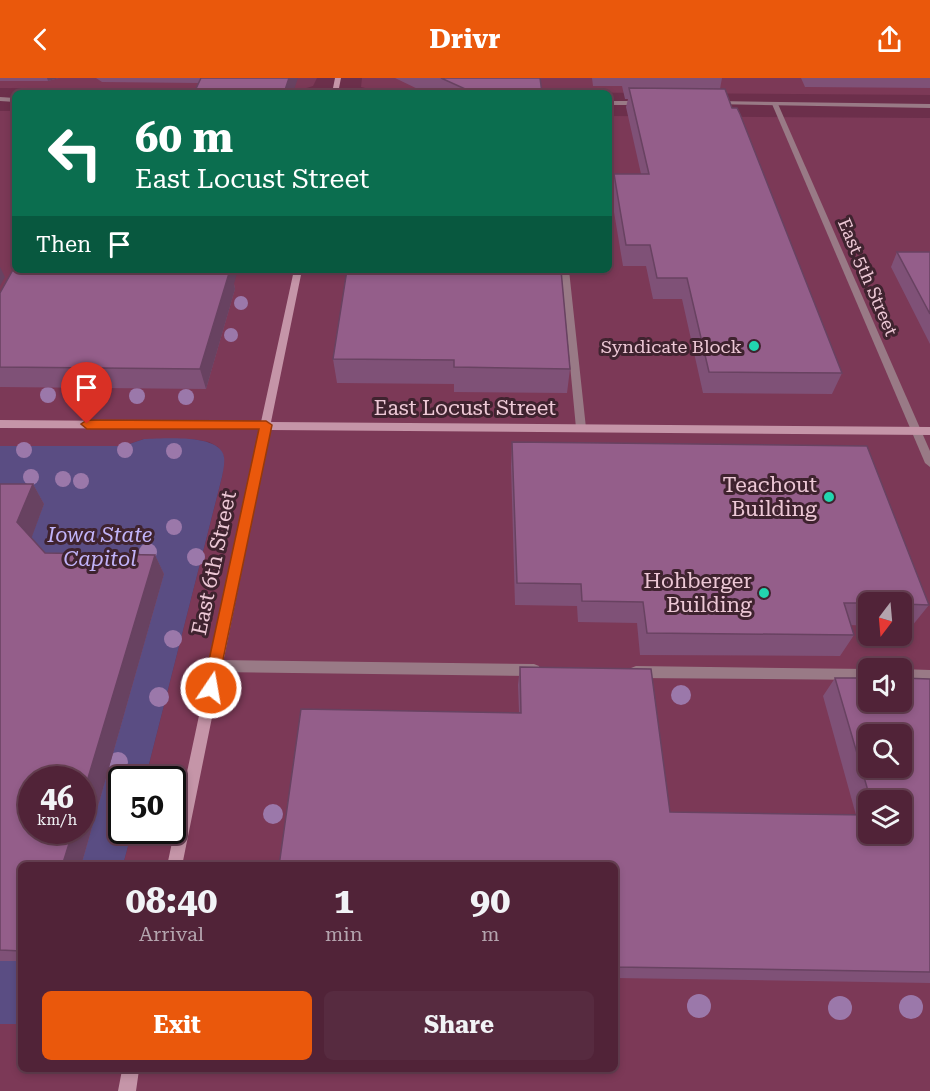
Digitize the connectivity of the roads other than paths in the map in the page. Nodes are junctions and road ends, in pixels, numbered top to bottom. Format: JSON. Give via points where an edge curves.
{"nodes":[{"id":1,"x":612,"y":103,"type":"edge"},
{"id":2,"x":654,"y":103,"type":"edge"},
{"id":3,"x":709,"y":103,"type":"edge"},
{"id":4,"x":775,"y":104,"type":"junction"},
{"id":5,"x":930,"y":105,"type":"edge"},
{"id":6,"x":297,"y":273,"type":"edge"},
{"id":7,"x":565,"y":273,"type":"edge"},
{"id":8,"x":0,"y":424,"type":"edge"},
{"id":9,"x":266,"y":425,"type":"junction"},
{"id":10,"x":581,"y":428,"type":"junction"},
{"id":11,"x":916,"y":431,"type":"junction"},
{"id":12,"x":930,"y":431,"type":"edge"},
{"id":13,"x":930,"y":464,"type":"edge"},
{"id":14,"x":215,"y":666,"type":"junction"},
{"id":15,"x":549,"y":670,"type":"edge"},
{"id":16,"x":620,"y":672,"type":"edge"},
{"id":17,"x":858,"y":675,"type":"edge"},
{"id":18,"x":912,"y":675,"type":"edge"},
{"id":19,"x":930,"y":676,"type":"edge"},
{"id":20,"x":175,"y":862,"type":"edge"},
{"id":21,"x":131,"y":1072,"type":"edge"},
{"id":22,"x":127,"y":1091,"type":"edge"}],
"edges":[{"from":1,"to":2,"type":"street"},
{"from":3,"to":4,"type":"street"},
{"from":4,"to":5,"type":"street"},
{"from":4,"to":11,"type":"street","name":"East 5th Street"},
{"from":6,"to":9,"type":"main road","name":"East 6th Street"},
{"from":7,"to":10,"type":"street"},
{"from":8,"to":9,"type":"main road","name":"East Locust Street"},
{"from":9,"to":10,"type":"main road","name":"East Locust Street"},
{"from":9,"to":14,"type":"main road","name":"East 6th Street"},
{"from":10,"to":11,"type":"main road","name":"East Locust Street"},
{"from":11,"to":12,"type":"main road","name":"East Locust Street"},
{"from":11,"to":13,"type":"street","name":"East 5th Street"},
{"from":14,"to":15,"type":"street"},
{"from":14,"to":20,"type":"main road","name":"East 6th Street"},
{"from":16,"to":17,"type":"street"},
{"from":18,"to":19,"type":"street"},
{"from":21,"to":22,"type":"main road"}]}
